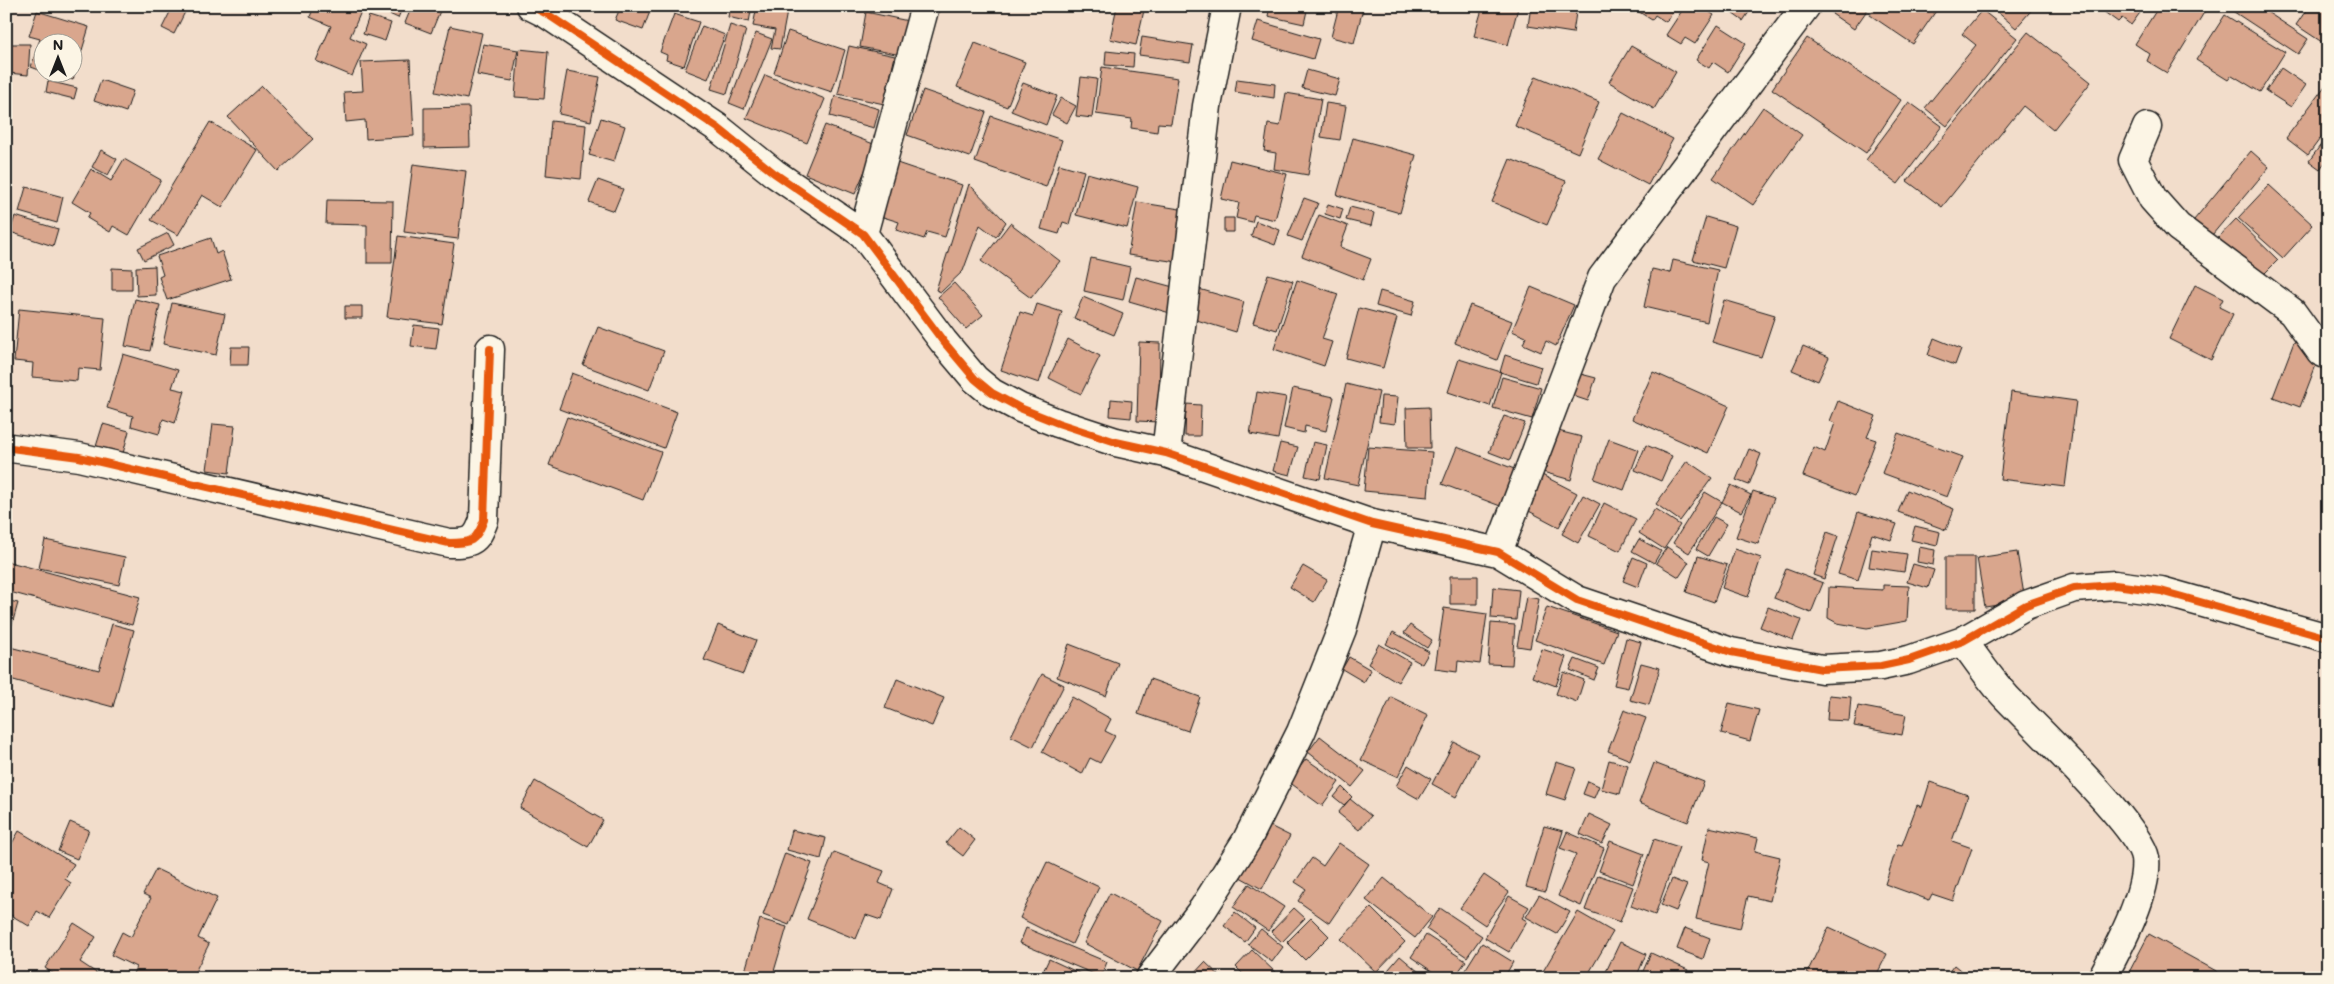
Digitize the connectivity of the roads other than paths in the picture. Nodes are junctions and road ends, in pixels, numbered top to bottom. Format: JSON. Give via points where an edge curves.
{"nodes":[{"id":1,"x":531,"y":6,"type":"edge"},
{"id":2,"x":925,"y":6,"type":"edge"},
{"id":3,"x":1227,"y":6,"type":"edge"},
{"id":4,"x":1806,"y":6,"type":"edge"},
{"id":5,"x":2147,"y":127,"type":"dead end"},
{"id":6,"x":862,"y":234,"type":"junction"},
{"id":7,"x":490,"y":349,"type":"dead end"},
{"id":8,"x":2328,"y":355,"type":"edge"},
{"id":9,"x":6,"y":449,"type":"edge"},
{"id":10,"x":1166,"y":453,"type":"junction"},
{"id":11,"x":1372,"y":524,"type":"junction"},
{"id":12,"x":1498,"y":552,"type":"junction"},
{"id":13,"x":2328,"y":638,"type":"edge"},
{"id":14,"x":1962,"y":641,"type":"junction"},
{"id":15,"x":1150,"y":978,"type":"edge"},
{"id":16,"x":2102,"y":978,"type":"edge"}],
"edges":[{"from":1,"to":6,"type":"street","via":[[718,128],[774,173]]},
{"from":2,"to":6,"type":"street"},
{"from":3,"to":10,"type":"street","via":[[1207,106]]},
{"from":4,"to":12,"type":"street","via":[[1602,278]]},
{"from":5,"to":8,"type":"street","via":[[2133,160],[2153,199],[2178,227],[2292,312],[2321,352]]},
{"from":6,"to":10,"type":"street","via":[[943,341],[975,379],[992,393],[1058,423],[1116,442]]},
{"from":7,"to":9,"type":"street","via":[[484,520],[479,535],[469,543],[448,544],[79,457]]},
{"from":10,"to":11,"type":"street"},
{"from":11,"to":12,"type":"street"},
{"from":11,"to":15,"type":"street","via":[[1342,629],[1301,732],[1247,840],[1202,909]]},
{"from":12,"to":14,"type":"street","via":[[1577,600],[1731,652],[1822,669],[1881,666],[1909,660]]},
{"from":13,"to":14,"type":"street","via":[[2161,591],[2115,585],[2074,588],[2026,606]]},
{"from":14,"to":16,"type":"street","via":[[2005,696],[2104,800],[2139,842],[2145,857],[2144,878],[2133,913]]}]}
